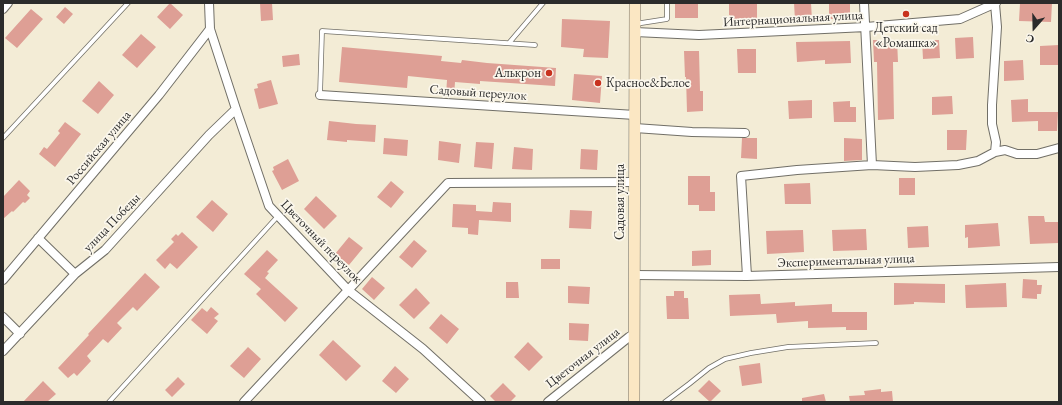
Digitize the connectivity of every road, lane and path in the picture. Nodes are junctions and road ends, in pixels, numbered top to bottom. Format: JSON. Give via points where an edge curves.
{"nodes":[{"id":1,"x":8,"y":3,"type":"edge"},
{"id":2,"x":128,"y":3,"type":"edge"},
{"id":3,"x":209,"y":3,"type":"edge"},
{"id":4,"x":542,"y":3,"type":"edge"},
{"id":5,"x":635,"y":3,"type":"edge"},
{"id":6,"x":667,"y":3,"type":"edge"},
{"id":7,"x":864,"y":3,"type":"edge"},
{"id":8,"x":996,"y":3,"type":"edge"},
{"id":9,"x":3,"y":9,"type":"edge"},
{"id":10,"x":866,"y":27,"type":"junction"},
{"id":11,"x":635,"y":28,"type":"junction"},
{"id":12,"x":210,"y":29,"type":"junction"},
{"id":13,"x":509,"y":43,"type":"junction"},
{"id":14,"x":535,"y":45,"type":"dead end"},
{"id":15,"x":320,"y":95,"type":"joint"},
{"id":16,"x":236,"y":109,"type":"junction"},
{"id":17,"x":635,"y":115,"type":"junction"},
{"id":18,"x":635,"y":128,"type":"junction"},
{"id":19,"x":745,"y":133,"type":"dead end"},
{"id":20,"x":3,"y":138,"type":"edge"},
{"id":21,"x":1059,"y":148,"type":"edge"},
{"id":22,"x":995,"y":152,"type":"junction"},
{"id":23,"x":872,"y":165,"type":"junction"},
{"id":24,"x":635,"y":182,"type":"junction"},
{"id":25,"x":278,"y":215,"type":"junction"},
{"id":26,"x":38,"y":238,"type":"junction"},
{"id":27,"x":1059,"y":267,"type":"edge"},
{"id":28,"x":75,"y":274,"type":"junction"},
{"id":29,"x":634,"y":275,"type":"junction"},
{"id":30,"x":747,"y":276,"type":"junction"},
{"id":31,"x":3,"y":280,"type":"edge"},
{"id":32,"x":348,"y":290,"type":"junction"},
{"id":33,"x":3,"y":317,"type":"edge"},
{"id":34,"x":20,"y":334,"type":"junction"},
{"id":35,"x":634,"y":334,"type":"junction"},
{"id":36,"x":876,"y":343,"type":"dead end"},
{"id":37,"x":3,"y":351,"type":"edge"},
{"id":38,"x":109,"y":402,"type":"edge"},
{"id":39,"x":244,"y":402,"type":"edge"},
{"id":40,"x":481,"y":402,"type":"edge"},
{"id":41,"x":548,"y":402,"type":"edge"},
{"id":42,"x":634,"y":402,"type":"edge"},
{"id":43,"x":665,"y":402,"type":"edge"}],
"edges":[{"from":1,"to":9,"type":"street"},
{"from":2,"to":20,"type":"lane"},
{"from":3,"to":12,"type":"street","name":"Цветочный переулок"},
{"from":4,"to":13,"type":"lane"},
{"from":5,"to":11,"type":"main road","name":"Садовая улица"},
{"from":6,"to":11,"type":"lane","via":[[667,20]]},
{"from":7,"to":10,"type":"street"},
{"from":8,"to":10,"type":"street","name":"Интернациональная улица","via":[[960,19]]},
{"from":8,"to":22,"type":"street","via":[[992,105]]},
{"from":10,"to":11,"type":"street","name":"Интернациональная улица","via":[[700,35]]},
{"from":10,"to":23,"type":"street"},
{"from":11,"to":17,"type":"main road","name":"Садовая улица"},
{"from":12,"to":16,"type":"street","name":"Цветочный переулок"},
{"from":12,"to":26,"type":"street","name":"Российская улица","via":[[159,95]]},
{"from":13,"to":14,"type":"lane"},
{"from":13,"to":15,"type":"lane","via":[[322,31]]},
{"from":15,"to":17,"type":"street","name":"Садовый переулок"},
{"from":16,"to":25,"type":"street","name":"Цветочный переулок","via":[[269,206]]},
{"from":16,"to":28,"type":"street","name":"улица Победы","via":[[209,135],[105,250]]},
{"from":17,"to":18,"type":"main road","name":"Садовая улица"},
{"from":18,"to":19,"type":"street"},
{"from":18,"to":24,"type":"main road","name":"Садовая улица"},
{"from":21,"to":22,"type":"street","via":[[1036,154],[1016,154],[1005,150]]},
{"from":22,"to":23,"type":"street","via":[[978,161],[958,165]]},
{"from":23,"to":30,"type":"street","via":[[741,176]]},
{"from":24,"to":29,"type":"main road","name":"Садовая улица"},
{"from":24,"to":32,"type":"street","via":[[448,183]]},
{"from":25,"to":32,"type":"street","name":"Цветочный переулок"},
{"from":25,"to":38,"type":"lane"},
{"from":26,"to":28,"type":"street"},
{"from":26,"to":31,"type":"street","name":"Российская улица"},
{"from":27,"to":30,"type":"street","name":"Экспериментальная улица"},
{"from":28,"to":34,"type":"street","name":"улица Победы"},
{"from":29,"to":30,"type":"street","name":"Экспериментальная улица"},
{"from":29,"to":35,"type":"main road","name":"Садовая улица"},
{"from":32,"to":39,"type":"street"},
{"from":32,"to":40,"type":"street","name":"Цветочный переулок","via":[[423,349]]},
{"from":33,"to":34,"type":"street"},
{"from":34,"to":37,"type":"street","name":"улица Победы"},
{"from":35,"to":41,"type":"street","name":"Цветочная улица"},
{"from":35,"to":42,"type":"main road","name":"Садовая улица"},
{"from":36,"to":43,"type":"lane","via":[[788,347],[725,359],[709,368]]}]}
